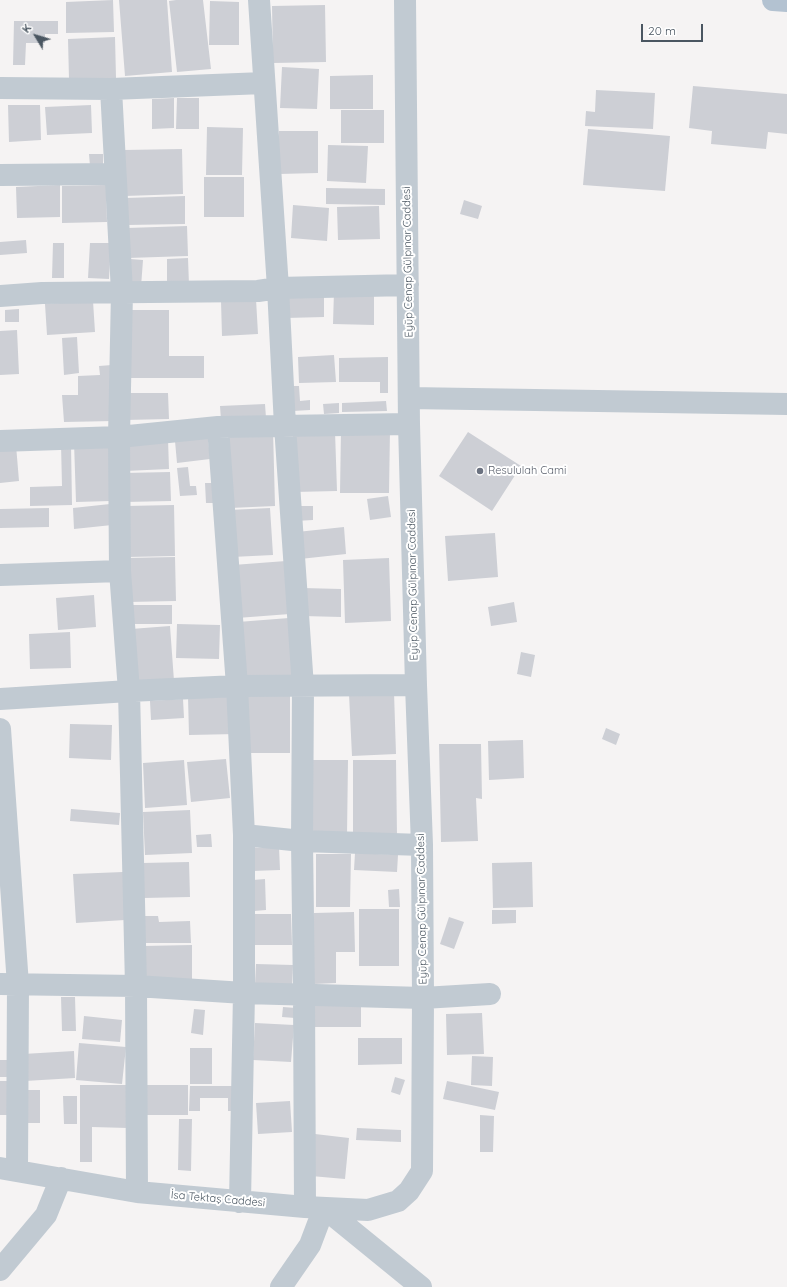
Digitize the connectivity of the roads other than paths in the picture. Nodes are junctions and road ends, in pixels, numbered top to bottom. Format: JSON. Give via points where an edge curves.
{"nodes":[{"id":1,"x":259,"y":0,"type":"edge"},
{"id":2,"x":405,"y":0,"type":"edge"},
{"id":3,"x":773,"y":0,"type":"edge"},
{"id":4,"x":787,"y":1,"type":"edge"},
{"id":5,"x":264,"y":82,"type":"junction"},
{"id":6,"x":0,"y":88,"type":"edge"},
{"id":7,"x":111,"y":89,"type":"junction"},
{"id":8,"x":116,"y":174,"type":"junction"},
{"id":9,"x":0,"y":175,"type":"edge"},
{"id":10,"x":408,"y":285,"type":"junction"},
{"id":11,"x":278,"y":288,"type":"junction"},
{"id":12,"x":122,"y":292,"type":"junction"},
{"id":13,"x":0,"y":296,"type":"edge"},
{"id":14,"x":409,"y":398,"type":"junction"},
{"id":15,"x":787,"y":404,"type":"edge"},
{"id":16,"x":409,"y":424,"type":"junction"},
{"id":17,"x":285,"y":426,"type":"junction"},
{"id":18,"x":218,"y":427,"type":"junction"},
{"id":19,"x":119,"y":437,"type":"junction"},
{"id":20,"x":0,"y":441,"type":"edge"},
{"id":21,"x":120,"y":571,"type":"junction"},
{"id":22,"x":0,"y":575,"type":"edge"},
{"id":23,"x":237,"y":686,"type":"junction"},
{"id":24,"x":303,"y":686,"type":"junction"},
{"id":25,"x":416,"y":686,"type":"junction"},
{"id":26,"x":129,"y":691,"type":"junction"},
{"id":27,"x":0,"y":699,"type":"edge"},
{"id":28,"x":0,"y":729,"type":"edge"},
{"id":29,"x":244,"y":835,"type":"junction"},
{"id":30,"x":302,"y":841,"type":"junction"},
{"id":31,"x":422,"y":845,"type":"junction"},
{"id":32,"x":9,"y":984,"type":"edge"},
{"id":33,"x":136,"y":986,"type":"junction"},
{"id":34,"x":244,"y":993,"type":"junction"},
{"id":35,"x":490,"y":994,"type":"dead end"},
{"id":36,"x":304,"y":995,"type":"junction"},
{"id":37,"x":423,"y":998,"type":"junction"},
{"id":38,"x":8,"y":1169,"type":"edge"},
{"id":39,"x":422,"y":1171,"type":"joint"},
{"id":40,"x":61,"y":1178,"type":"junction"},
{"id":41,"x":137,"y":1192,"type":"junction"},
{"id":42,"x":240,"y":1202,"type":"junction"},
{"id":43,"x":315,"y":1207,"type":"junction"},
{"id":44,"x":0,"y":1270,"type":"edge"},
{"id":45,"x":281,"y":1287,"type":"edge"},
{"id":46,"x":421,"y":1287,"type":"edge"}],
"edges":[{"from":1,"to":5,"type":"street"},
{"from":2,"to":10,"type":"street","name":"Eyüp Cenap Gülpınar Caddesi"},
{"from":3,"to":4,"type":"main road"},
{"from":5,"to":7,"type":"street"},
{"from":5,"to":11,"type":"street"},
{"from":6,"to":7,"type":"street"},
{"from":7,"to":8,"type":"street"},
{"from":8,"to":9,"type":"street"},
{"from":8,"to":12,"type":"street"},
{"from":10,"to":11,"type":"street"},
{"from":10,"to":14,"type":"street","name":"Eyüp Cenap Gülpınar Caddesi"},
{"from":11,"to":12,"type":"street","via":[[258,291]]},
{"from":11,"to":17,"type":"street"},
{"from":12,"to":13,"type":"street"},
{"from":12,"to":19,"type":"street"},
{"from":14,"to":15,"type":"street"},
{"from":14,"to":16,"type":"street","name":"Eyüp Cenap Gülpınar Caddesi"},
{"from":16,"to":17,"type":"street"},
{"from":16,"to":25,"type":"street","name":"Eyüp Cenap Gülpınar Caddesi"},
{"from":17,"to":18,"type":"street"},
{"from":17,"to":24,"type":"street"},
{"from":18,"to":19,"type":"street"},
{"from":18,"to":23,"type":"street"},
{"from":19,"to":20,"type":"street"},
{"from":19,"to":21,"type":"street"},
{"from":21,"to":22,"type":"street"},
{"from":21,"to":26,"type":"street"},
{"from":23,"to":24,"type":"street"},
{"from":23,"to":26,"type":"street"},
{"from":23,"to":29,"type":"street"},
{"from":24,"to":25,"type":"street"},
{"from":24,"to":30,"type":"street"},
{"from":25,"to":31,"type":"street","name":"Eyüp Cenap Gülpınar Caddesi"},
{"from":26,"to":27,"type":"street"},
{"from":26,"to":33,"type":"street"},
{"from":28,"to":32,"type":"street"},
{"from":29,"to":30,"type":"street"},
{"from":29,"to":34,"type":"street"},
{"from":30,"to":31,"type":"street"},
{"from":30,"to":36,"type":"street"},
{"from":31,"to":37,"type":"street","name":"Eyüp Cenap Gülpınar Caddesi"},
{"from":32,"to":33,"type":"street"},
{"from":32,"to":38,"type":"street"},
{"from":33,"to":34,"type":"street"},
{"from":33,"to":41,"type":"street"},
{"from":34,"to":36,"type":"street"},
{"from":34,"to":42,"type":"street"},
{"from":35,"to":37,"type":"street"},
{"from":36,"to":37,"type":"street"},
{"from":36,"to":43,"type":"street"},
{"from":37,"to":39,"type":"street","name":"Eyüp Cenap Gülpınar Caddesi"},
{"from":38,"to":40,"type":"street","name":"İsa Tektaş Caddesi"},
{"from":39,"to":43,"type":"street","name":"İsa Tektaş Caddesi","via":[[398,1202],[368,1210]]},
{"from":40,"to":41,"type":"street","name":"İsa Tektaş Caddesi"},
{"from":40,"to":44,"type":"street","via":[[46,1215]]},
{"from":41,"to":42,"type":"street","name":"İsa Tektaş Caddesi"},
{"from":42,"to":43,"type":"street","name":"İsa Tektaş Caddesi"},
{"from":43,"to":45,"type":"street","via":[[310,1245]]},
{"from":43,"to":46,"type":"street"}]}
